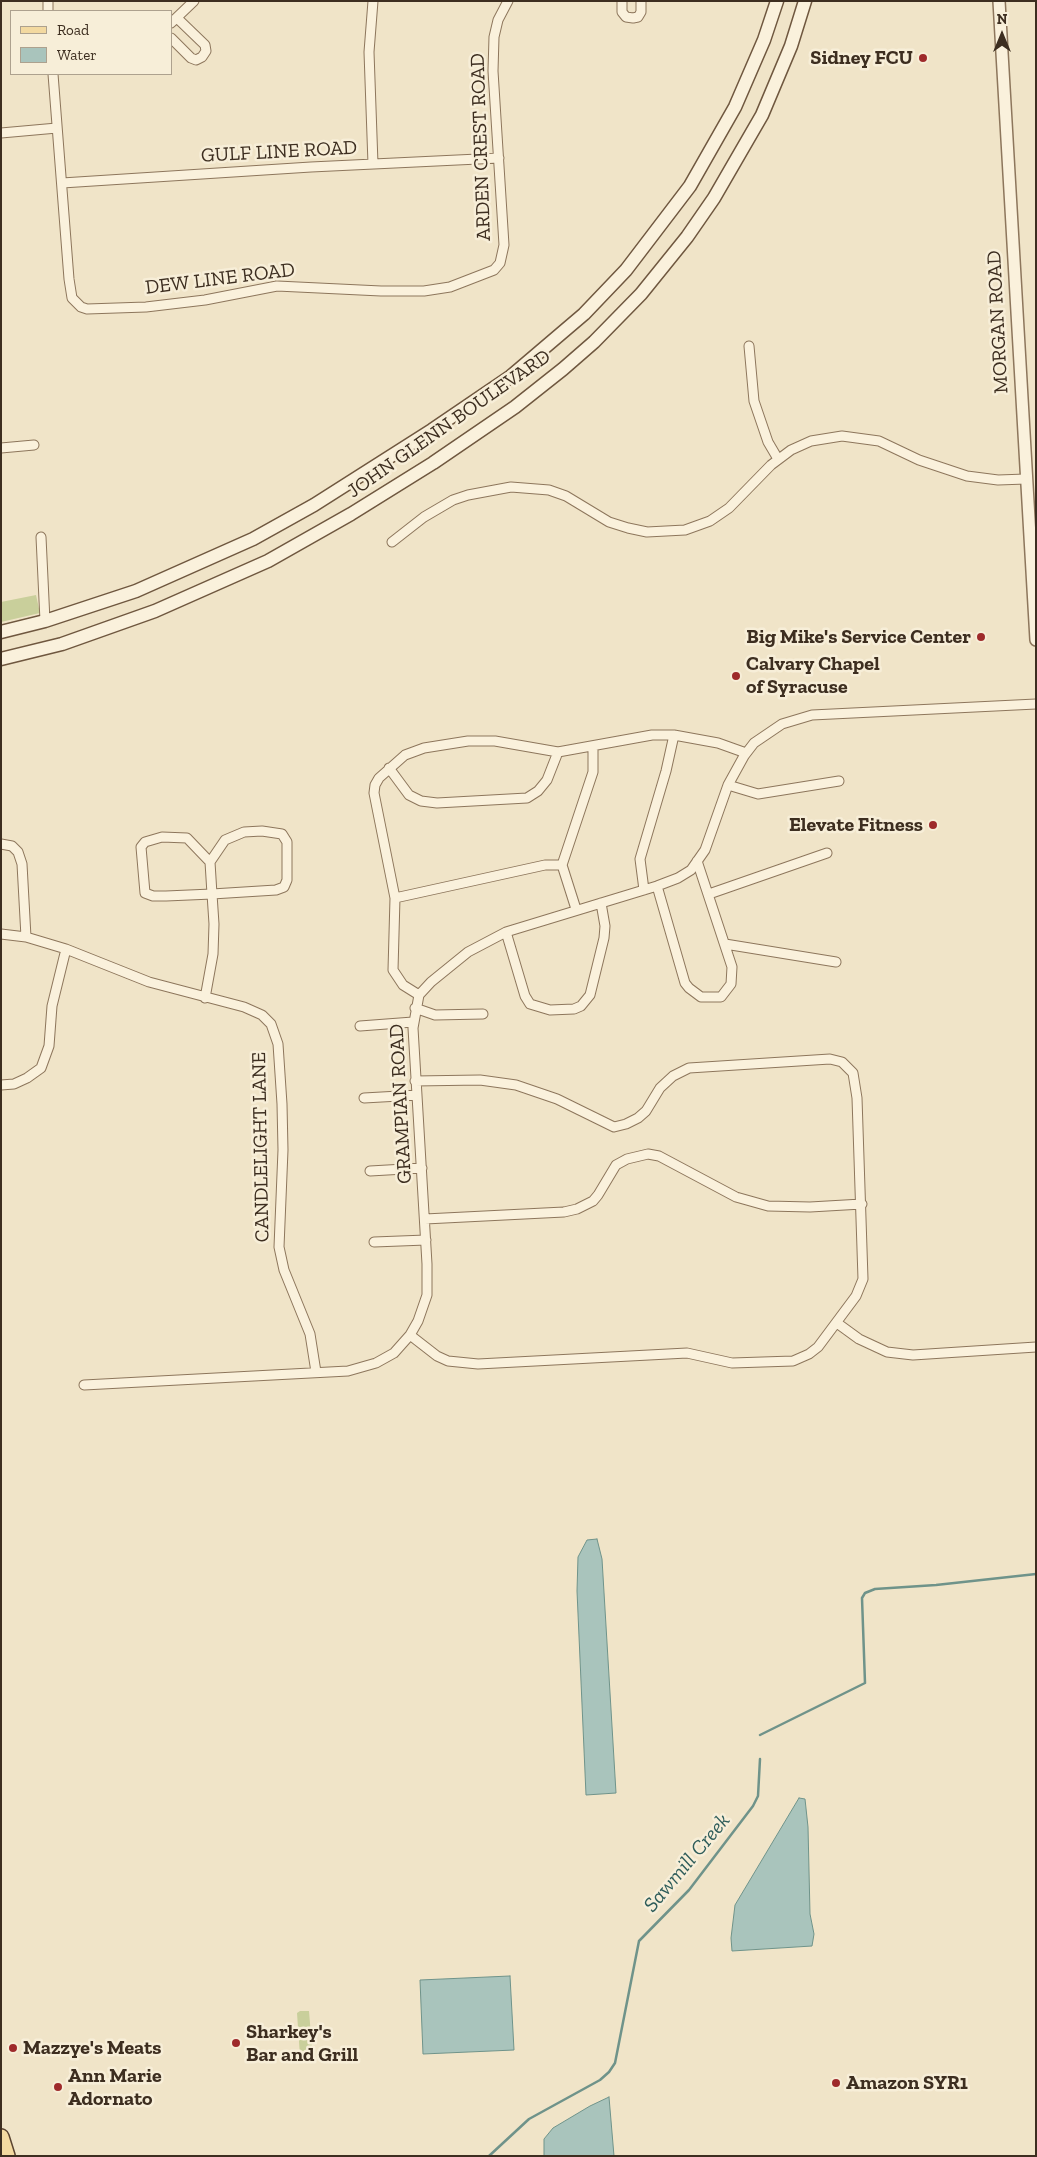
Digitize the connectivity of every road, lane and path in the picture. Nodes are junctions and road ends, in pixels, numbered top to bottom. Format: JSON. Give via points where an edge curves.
{"nodes":[{"id":1,"x":194,"y":1,"type":"edge"},
{"id":2,"x":508,"y":1,"type":"edge"},
{"id":3,"x":622,"y":1,"type":"edge"},
{"id":4,"x":641,"y":1,"type":"edge"},
{"id":5,"x":777,"y":1,"type":"edge"},
{"id":6,"x":805,"y":1,"type":"edge"},
{"id":7,"x":999,"y":1,"type":"edge"},
{"id":8,"x":370,"y":2,"type":"edge"},
{"id":9,"x":174,"y":21,"type":"edge"},
{"id":10,"x":172,"y":39,"type":"edge"},
{"id":11,"x":55,"y":75,"type":"edge"},
{"id":12,"x":57,"y":128,"type":"junction"},
{"id":13,"x":1,"y":133,"type":"edge"},
{"id":14,"x":498,"y":158,"type":"junction"},
{"id":15,"x":373,"y":164,"type":"junction"},
{"id":16,"x":62,"y":183,"type":"junction"},
{"id":17,"x":500,"y":263,"type":"joint"},
{"id":18,"x":749,"y":346,"type":"dead end"},
{"id":19,"x":34,"y":445,"type":"dead end"},
{"id":20,"x":1,"y":448,"type":"edge"},
{"id":21,"x":778,"y":459,"type":"junction"},
{"id":22,"x":1026,"y":479,"type":"junction"},
{"id":23,"x":41,"y":537,"type":"dead end"},
{"id":24,"x":392,"y":542,"type":"dead end"},
{"id":25,"x":45,"y":621,"type":"junction"},
{"id":26,"x":1,"y":632,"type":"edge"},
{"id":27,"x":1036,"y":640,"type":"edge"},
{"id":28,"x":1,"y":659,"type":"edge"},
{"id":29,"x":1036,"y":704,"type":"edge"},
{"id":30,"x":674,"y":735,"type":"junction"},
{"id":31,"x":593,"y":746,"type":"junction"},
{"id":32,"x":558,"y":752,"type":"junction"},
{"id":33,"x":746,"y":753,"type":"junction"},
{"id":34,"x":388,"y":768,"type":"junction"},
{"id":35,"x":839,"y":780,"type":"dead end"},
{"id":36,"x":728,"y":785,"type":"junction"},
{"id":37,"x":1,"y":844,"type":"edge"},
{"id":38,"x":827,"y":853,"type":"dead end"},
{"id":39,"x":697,"y":861,"type":"junction"},
{"id":40,"x":210,"y":862,"type":"junction"},
{"id":41,"x":562,"y":865,"type":"junction"},
{"id":42,"x":657,"y":886,"type":"junction"},
{"id":43,"x":644,"y":890,"type":"junction"},
{"id":44,"x":212,"y":894,"type":"junction"},
{"id":45,"x":709,"y":894,"type":"junction"},
{"id":46,"x":395,"y":898,"type":"junction"},
{"id":47,"x":601,"y":903,"type":"junction"},
{"id":48,"x":576,"y":910,"type":"junction"},
{"id":49,"x":506,"y":932,"type":"junction"},
{"id":50,"x":1,"y":934,"type":"edge"},
{"id":51,"x":26,"y":937,"type":"junction"},
{"id":52,"x":725,"y":944,"type":"junction"},
{"id":53,"x":66,"y":949,"type":"junction"},
{"id":54,"x":836,"y":962,"type":"dead end"},
{"id":55,"x":419,"y":995,"type":"junction"},
{"id":56,"x":205,"y":998,"type":"junction"},
{"id":57,"x":415,"y":1008,"type":"junction"},
{"id":58,"x":483,"y":1014,"type":"dead end"},
{"id":59,"x":413,"y":1022,"type":"junction"},
{"id":60,"x":360,"y":1026,"type":"dead end"},
{"id":61,"x":416,"y":1081,"type":"junction"},
{"id":62,"x":1,"y":1085,"type":"edge"},
{"id":63,"x":417,"y":1095,"type":"junction"},
{"id":64,"x":364,"y":1098,"type":"dead end"},
{"id":65,"x":422,"y":1168,"type":"junction"},
{"id":66,"x":370,"y":1171,"type":"dead end"},
{"id":67,"x":862,"y":1204,"type":"junction"},
{"id":68,"x":425,"y":1219,"type":"junction"},
{"id":69,"x":426,"y":1240,"type":"junction"},
{"id":70,"x":374,"y":1242,"type":"dead end"},
{"id":71,"x":837,"y":1323,"type":"junction"},
{"id":72,"x":410,"y":1335,"type":"junction"},
{"id":73,"x":1036,"y":1347,"type":"edge"},
{"id":74,"x":316,"y":1372,"type":"junction"},
{"id":75,"x":84,"y":1384,"type":"dead end"},
{"id":76,"x":1,"y":2136,"type":"edge"},
{"id":77,"x":7,"y":2156,"type":"edge"}],
"edges":[{"from":1,"to":9,"type":"street"},
{"from":2,"to":14,"type":"street","name":"ARDEN CREST ROAD","via":[[494,37]]},
{"from":3,"to":4,"type":"street","via":[[622,12],[633,18],[638,17]]},
{"from":5,"to":25,"type":"main road","name":"JOHN GLENN BOULEVARD","via":[[735,107],[690,186],[626,270],[559,337],[510,377],[440,425],[296,515],[196,566]]},
{"from":6,"to":28,"type":"main road","name":"JOHN GLENN BOULEVARD","via":[[791,46],[762,115],[714,198],[641,294],[563,369],[433,463],[268,561],[155,611],[62,644]]},
{"from":7,"to":22,"type":"street","name":"MORGAN ROAD"},
{"from":8,"to":15,"type":"street"},
{"from":9,"to":10,"type":"street","via":[[205,45],[206,51],[196,60],[190,58]]},
{"from":11,"to":12,"type":"street","name":"DEW LINE ROAD"},
{"from":12,"to":13,"type":"street"},
{"from":12,"to":16,"type":"street","name":"DEW LINE ROAD"},
{"from":14,"to":15,"type":"street","name":"GULF LINE ROAD"},
{"from":14,"to":17,"type":"street","name":"ARDEN CREST ROAD","via":[[504,245]]},
{"from":15,"to":16,"type":"street","name":"GULF LINE ROAD"},
{"from":16,"to":17,"type":"street","name":"DEW LINE ROAD","via":[[72,298],[87,309],[146,307],[204,300],[277,286],[424,291],[450,287],[490,273]]},
{"from":18,"to":21,"type":"street","via":[[754,400],[768,442]]},
{"from":19,"to":20,"type":"street"},
{"from":21,"to":22,"type":"street","via":[[811,442],[842,436],[879,441],[919,460],[966,476]]},
{"from":21,"to":24,"type":"street","via":[[729,508],[710,522],[685,530],[647,532],[628,528],[609,522],[566,496],[549,490],[511,487],[453,500],[424,516]]},
{"from":22,"to":27,"type":"street","name":"MORGAN ROAD"},
{"from":23,"to":25,"type":"street"},
{"from":25,"to":26,"type":"main road","name":"JOHN GLENN BOULEVARD"},
{"from":29,"to":33,"type":"street","name":"GRAMPIAN ROAD","via":[[812,714],[772,729]]},
{"from":30,"to":31,"type":"street"},
{"from":30,"to":33,"type":"street","via":[[718,743]]},
{"from":30,"to":43,"type":"street","via":[[640,859]]},
{"from":31,"to":32,"type":"street"},
{"from":31,"to":41,"type":"street","via":[[593,772]]},
{"from":32,"to":34,"type":"street","via":[[495,741],[468,741],[424,748],[406,755]]},
{"from":32,"to":34,"type":"street","via":[[547,780],[527,798],[421,802],[409,795]]},
{"from":33,"to":36,"type":"street","name":"GRAMPIAN ROAD"},
{"from":34,"to":46,"type":"street","via":[[374,785],[374,793]]},
{"from":35,"to":36,"type":"street","via":[[758,794]]},
{"from":36,"to":39,"type":"street","name":"GRAMPIAN ROAD","via":[[705,850]]},
{"from":37,"to":51,"type":"street","via":[[12,846],[22,864]]},
{"from":38,"to":45,"type":"street"},
{"from":39,"to":42,"type":"street","name":"GRAMPIAN ROAD","via":[[678,878]]},
{"from":39,"to":45,"type":"street"},
{"from":40,"to":44,"type":"street"},
{"from":40,"to":44,"type":"street","via":[[187,838],[162,838],[145,842],[141,847],[145,892],[153,896]]},
{"from":40,"to":44,"type":"street","via":[[225,840],[244,832],[282,834],[287,842],[287,880],[284,887]]},
{"from":41,"to":46,"type":"street","via":[[545,865]]},
{"from":41,"to":48,"type":"street"},
{"from":42,"to":43,"type":"street","name":"GRAMPIAN ROAD"},
{"from":42,"to":52,"type":"street","via":[[689,988],[701,997],[721,996],[731,984],[733,976]]},
{"from":43,"to":47,"type":"street","name":"GRAMPIAN ROAD"},
{"from":44,"to":56,"type":"street","via":[[213,954]]},
{"from":45,"to":52,"type":"street"},
{"from":46,"to":55,"type":"street","via":[[393,970],[403,985]]},
{"from":47,"to":48,"type":"street","name":"GRAMPIAN ROAD"},
{"from":47,"to":49,"type":"street","via":[[604,938],[590,995],[574,1009],[550,1010],[530,1004]]},
{"from":48,"to":49,"type":"street","name":"GRAMPIAN ROAD"},
{"from":49,"to":55,"type":"street","name":"GRAMPIAN ROAD","via":[[468,952]]},
{"from":50,"to":51,"type":"street","name":"CANDLELIGHT LANE"},
{"from":51,"to":53,"type":"street","name":"CANDLELIGHT LANE"},
{"from":52,"to":54,"type":"street"},
{"from":53,"to":56,"type":"street","name":"CANDLELIGHT LANE","via":[[149,982]]},
{"from":53,"to":62,"type":"street","via":[[52,1006],[49,1046],[41,1068],[14,1084]]},
{"from":55,"to":57,"type":"street","name":"GRAMPIAN ROAD"},
{"from":56,"to":74,"type":"street","name":"CANDLELIGHT LANE","via":[[253,1010],[274,1028],[278,1044],[282,1123],[279,1247],[284,1270],[310,1334]]},
{"from":57,"to":58,"type":"street","via":[[435,1015]]},
{"from":57,"to":59,"type":"street","name":"GRAMPIAN ROAD"},
{"from":59,"to":60,"type":"street"},
{"from":59,"to":61,"type":"street","name":"GRAMPIAN ROAD"},
{"from":61,"to":63,"type":"street","name":"GRAMPIAN ROAD"},
{"from":61,"to":67,"type":"street","via":[[480,1080],[516,1085],[557,1098],[614,1127],[626,1124],[646,1111],[660,1088],[689,1068],[830,1059],[842,1062],[853,1073],[857,1098]]},
{"from":63,"to":64,"type":"street"},
{"from":63,"to":65,"type":"street","name":"GRAMPIAN ROAD"},
{"from":65,"to":66,"type":"street"},
{"from":65,"to":68,"type":"street","name":"GRAMPIAN ROAD"},
{"from":67,"to":68,"type":"street","via":[[768,1206],[736,1197],[659,1156],[648,1154],[616,1165],[598,1195],[578,1209]]},
{"from":67,"to":71,"type":"street","via":[[864,1279]]},
{"from":68,"to":69,"type":"street","name":"GRAMPIAN ROAD"},
{"from":69,"to":70,"type":"street"},
{"from":69,"to":72,"type":"street","name":"GRAMPIAN ROAD","via":[[427,1295],[423,1311]]},
{"from":71,"to":72,"type":"street","via":[[809,1354],[780,1362],[725,1362],[687,1354],[478,1364],[448,1361]]},
{"from":71,"to":73,"type":"street","via":[[859,1339],[887,1352],[913,1355]]},
{"from":72,"to":74,"type":"street","name":"GRAMPIAN ROAD","via":[[394,1353],[376,1363],[348,1371]]},
{"from":74,"to":75,"type":"street","name":"GRAMPIAN ROAD"},
{"from":76,"to":77,"type":"main road"}]}
